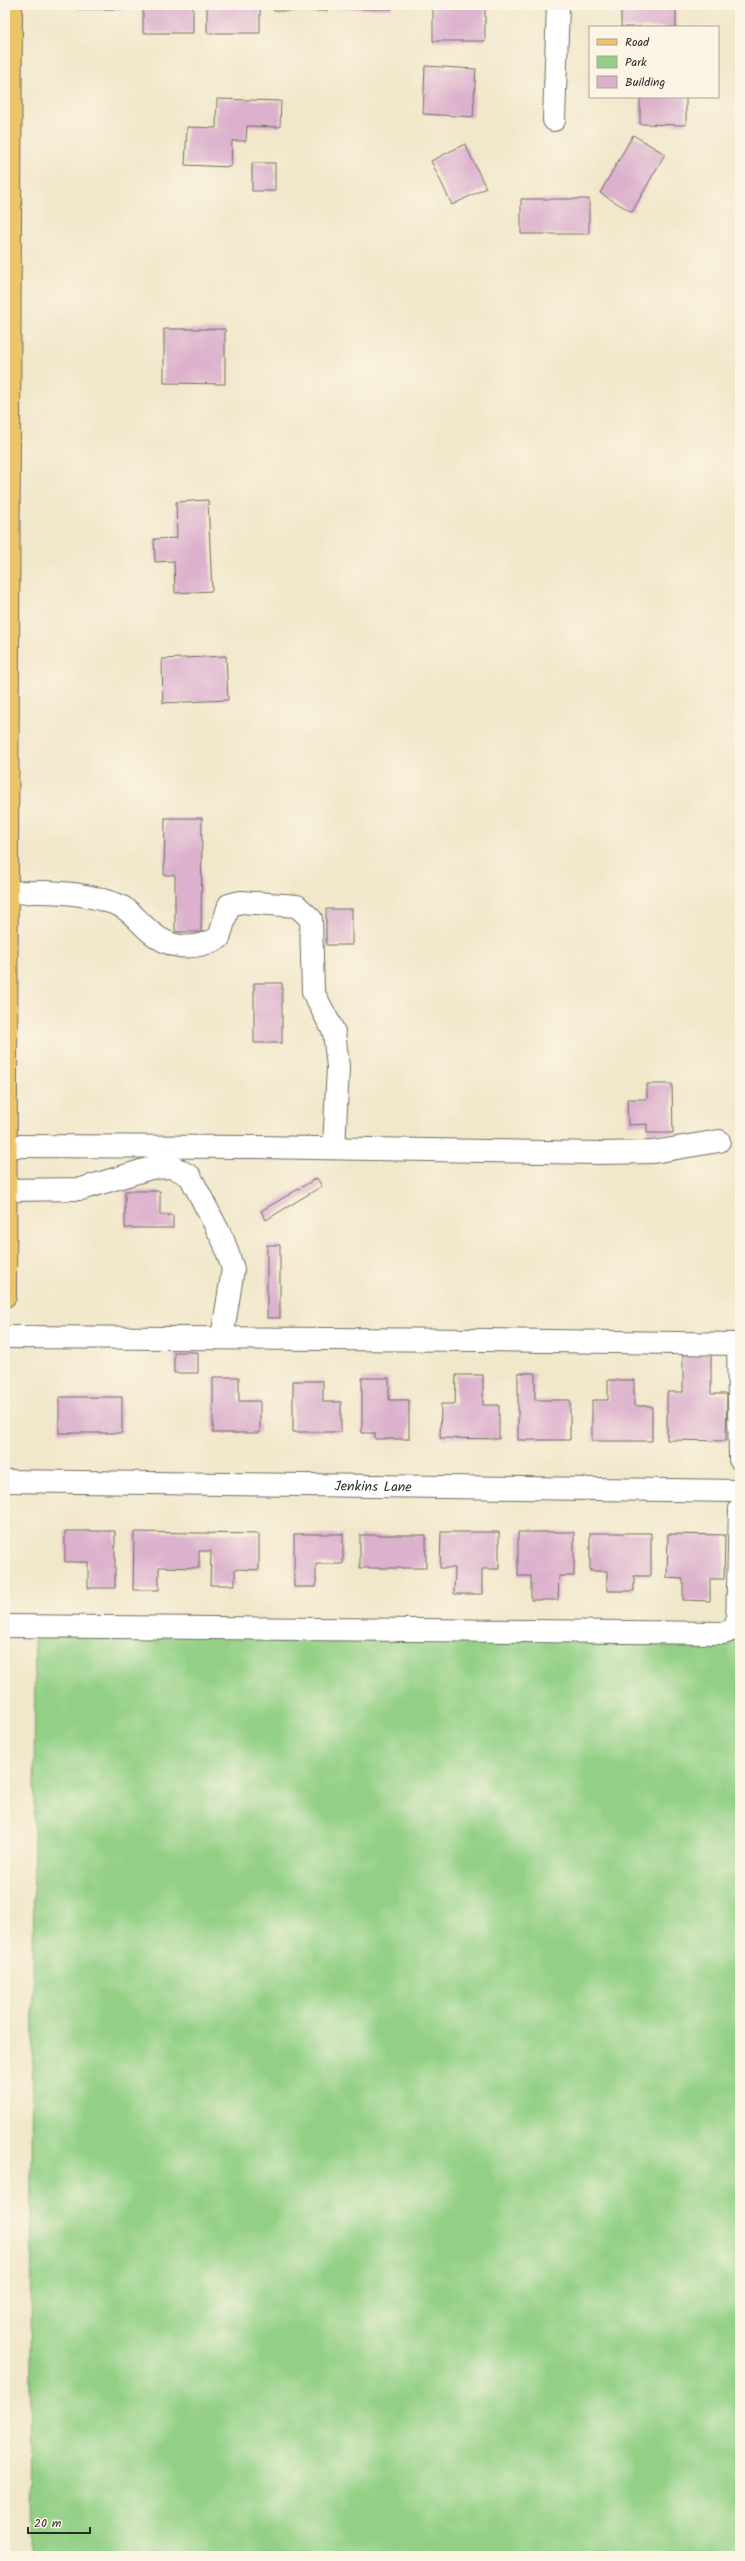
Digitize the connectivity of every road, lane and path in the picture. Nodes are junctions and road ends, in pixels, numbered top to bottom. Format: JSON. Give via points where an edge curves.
{"nodes":[{"id":1,"x":11,"y":5,"type":"edge"},
{"id":2,"x":558,"y":5,"type":"edge"},
{"id":3,"x":554,"y":120,"type":"dead end"},
{"id":4,"x":7,"y":448,"type":"edge"},
{"id":5,"x":7,"y":893,"type":"junction"},
{"id":6,"x":6,"y":988,"type":"edge"},
{"id":7,"x":718,"y":1141,"type":"dead end"},
{"id":8,"x":6,"y":1146,"type":"edge"},
{"id":9,"x":334,"y":1148,"type":"junction"},
{"id":10,"x":6,"y":1190,"type":"edge"},
{"id":11,"x":5,"y":1296,"type":"edge"},
{"id":12,"x":5,"y":1337,"type":"edge"},
{"id":13,"x":222,"y":1338,"type":"junction"},
{"id":14,"x":740,"y":1459,"type":"edge"},
{"id":15,"x":5,"y":1481,"type":"edge"},
{"id":16,"x":740,"y":1492,"type":"edge"},
{"id":17,"x":740,"y":1509,"type":"edge"},
{"id":18,"x":5,"y":1626,"type":"edge"}],
"edges":[{"from":1,"to":4,"type":"main road"},
{"from":2,"to":3,"type":"street"},
{"from":4,"to":5,"type":"main road"},
{"from":5,"to":6,"type":"main road"},
{"from":5,"to":9,"type":"street","via":[[76,893],[115,904],[124,908],[161,942],[183,947],[207,944],[219,938],[229,905],[241,902],[297,906],[311,919],[313,992],[334,1032],[338,1067]]},
{"from":6,"to":8,"type":"main road"},
{"from":7,"to":9,"type":"street","via":[[653,1152],[599,1153]]},
{"from":8,"to":9,"type":"street"},
{"from":8,"to":10,"type":"main road"},
{"from":10,"to":11,"type":"main road"},
{"from":10,"to":13,"type":"street","via":[[81,1189],[151,1168],[173,1167],[190,1176],[224,1242],[233,1269]]},
{"from":12,"to":13,"type":"street"},
{"from":13,"to":14,"type":"street","via":[[738,1344]]},
{"from":15,"to":16,"type":"street","name":"Jenkins Lane"},
{"from":17,"to":18,"type":"street","via":[[737,1628],[724,1633]]}]}
